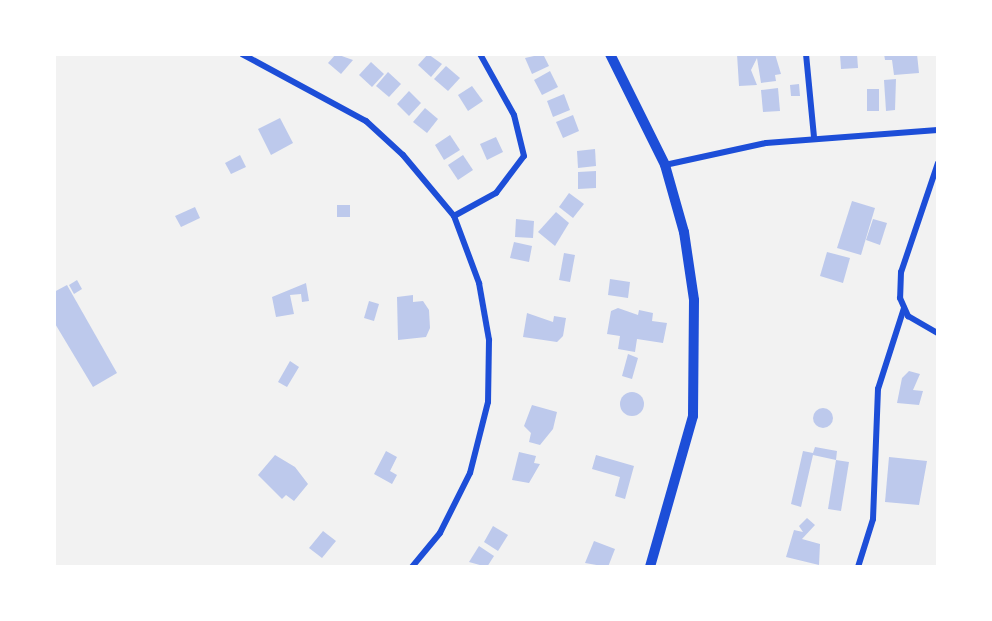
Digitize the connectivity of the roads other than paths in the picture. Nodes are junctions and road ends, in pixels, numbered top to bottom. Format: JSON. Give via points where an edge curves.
{"nodes":[{"id":1,"x":242,"y":54,"type":"edge"},
{"id":2,"x":480,"y":54,"type":"edge"},
{"id":3,"x":610,"y":54,"type":"edge"},
{"id":4,"x":806,"y":54,"type":"edge"},
{"id":5,"x":938,"y":130,"type":"edge"},
{"id":6,"x":814,"y":137,"type":"junction"},
{"id":7,"x":938,"y":163,"type":"edge"},
{"id":8,"x":665,"y":165,"type":"junction"},
{"id":9,"x":454,"y":216,"type":"junction"},
{"id":10,"x":904,"y":308,"type":"junction"},
{"id":11,"x":938,"y":333,"type":"edge"},
{"id":12,"x":412,"y":567,"type":"edge"},
{"id":13,"x":650,"y":567,"type":"edge"},
{"id":14,"x":858,"y":567,"type":"edge"}],
"edges":[{"from":1,"to":9,"type":"street","via":[[366,121],[403,155]]},
{"from":2,"to":9,"type":"street","via":[[514,115],[524,156],[496,193]]},
{"from":3,"to":8,"type":"street"},
{"from":4,"to":6,"type":"street"},
{"from":5,"to":6,"type":"street"},
{"from":6,"to":8,"type":"street"},
{"from":7,"to":10,"type":"street","via":[[901,272]]},
{"from":8,"to":13,"type":"street","via":[[684,232],[697,353],[686,458]]},
{"from":9,"to":12,"type":"street","via":[[479,283],[489,340],[488,402],[470,473],[440,533]]},
{"from":10,"to":11,"type":"street","via":[[922,328]]},
{"from":10,"to":14,"type":"street","via":[[878,389],[873,519]]}]}
